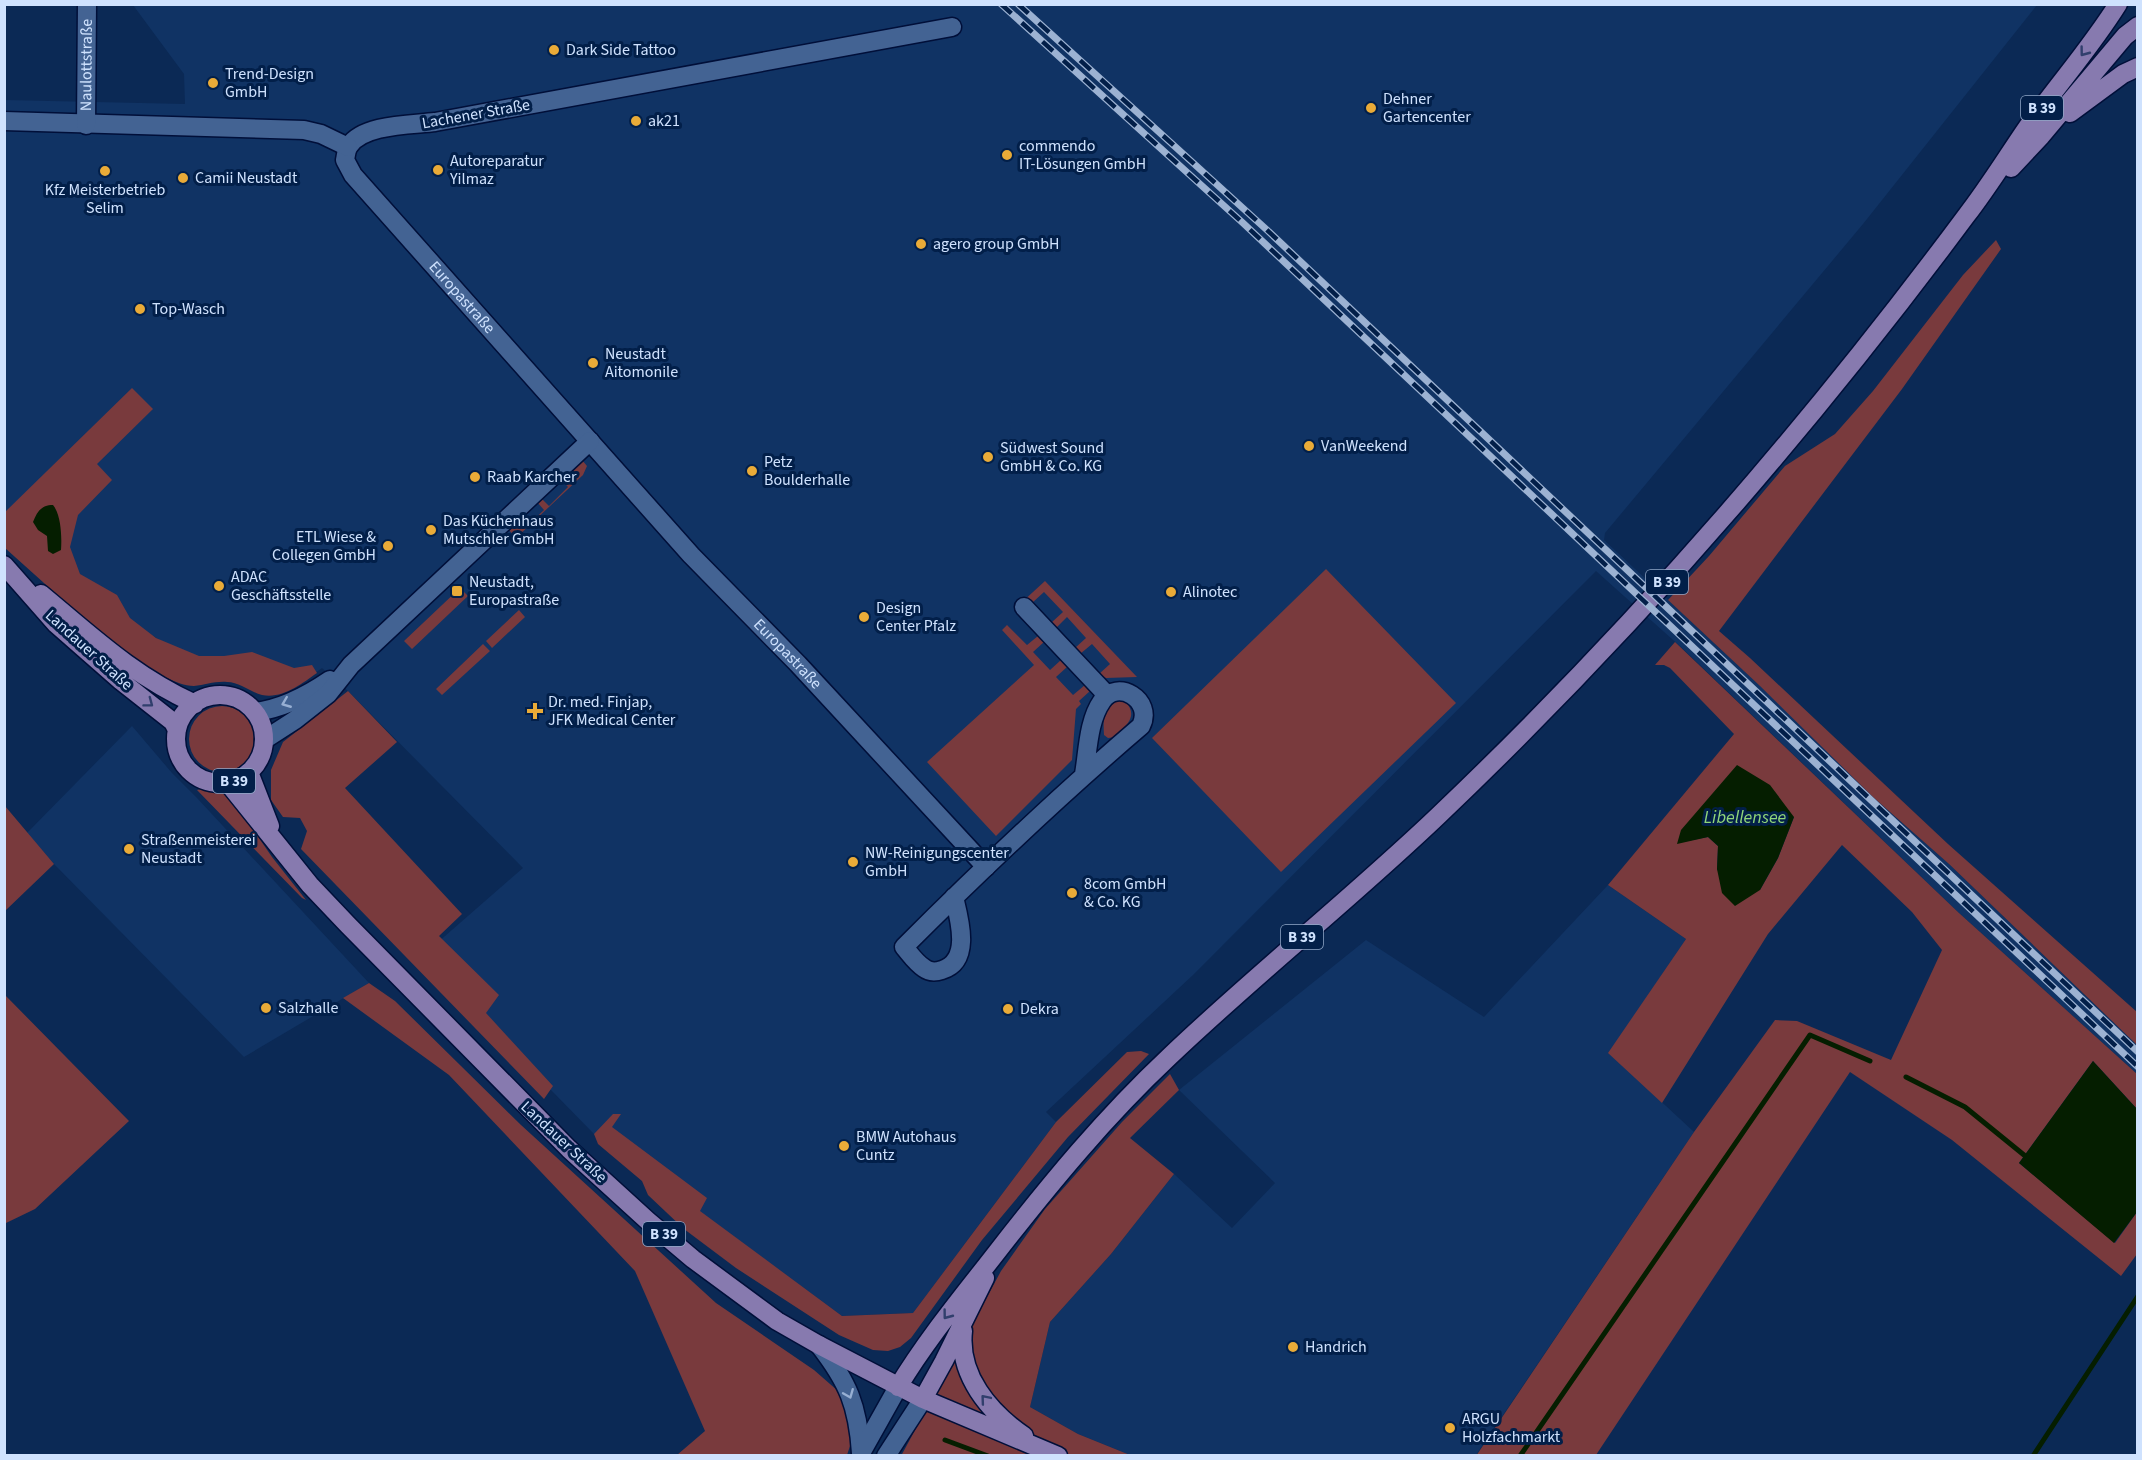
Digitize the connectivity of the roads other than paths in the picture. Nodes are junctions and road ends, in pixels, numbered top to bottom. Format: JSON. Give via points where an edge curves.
{"nodes":[{"id":1,"x":87,"y":4,"type":"edge"},
{"id":2,"x":2118,"y":4,"type":"edge"},
{"id":3,"x":2127,"y":4,"type":"edge"},
{"id":4,"x":2138,"y":16,"type":"edge"},
{"id":5,"x":2138,"y":26,"type":"edge"},
{"id":6,"x":952,"y":27,"type":"dead end"},
{"id":7,"x":2138,"y":67,"type":"edge"},
{"id":8,"x":4,"y":121,"type":"edge"},
{"id":9,"x":86,"y":125,"type":"junction"},
{"id":10,"x":2040,"y":136,"type":"junction"},
{"id":11,"x":348,"y":147,"type":"junction"},
{"id":12,"x":1968,"y":213,"type":"junction"},
{"id":13,"x":590,"y":441,"type":"junction"},
{"id":14,"x":4,"y":564,"type":"edge"},
{"id":15,"x":1024,"y":607,"type":"dead end"},
{"id":16,"x":351,"y":665,"type":"junction"},
{"id":17,"x":1107,"y":695,"type":"junction"},
{"id":18,"x":195,"y":704,"type":"junction"},
{"id":19,"x":255,"y":712,"type":"junction"},
{"id":20,"x":177,"y":730,"type":"junction"},
{"id":21,"x":264,"y":740,"type":"junction"},
{"id":22,"x":249,"y":772,"type":"junction"},
{"id":23,"x":1084,"y":774,"type":"junction"},
{"id":24,"x":228,"y":783,"type":"junction"},
{"id":25,"x":276,"y":842,"type":"junction"},
{"id":26,"x":986,"y":867,"type":"junction"},
{"id":27,"x":954,"y":897,"type":"dead end"},
{"id":28,"x":996,"y":1253,"type":"junction"},
{"id":29,"x":964,"y":1322,"type":"junction"},
{"id":30,"x":819,"y":1345,"type":"junction"},
{"id":31,"x":898,"y":1387,"type":"junction"},
{"id":32,"x":923,"y":1399,"type":"junction"},
{"id":33,"x":1052,"y":1453,"type":"edge"},
{"id":34,"x":860,"y":1454,"type":"edge"},
{"id":35,"x":886,"y":1455,"type":"edge"}],
"edges":[{"from":1,"to":9,"type":"street","name":"Naulottstraße"},
{"from":2,"to":12,"type":"main road","number":"B 39","one_way":true},
{"from":3,"to":4,"type":"main road"},
{"from":5,"to":10,"type":"main road","number":"B 39"},
{"from":6,"to":11,"type":"street","name":"Lachener Straße","via":[[443,121],[370,130]]},
{"from":7,"to":10,"type":"main road","number":"B 39","via":[[2094,94]]},
{"from":8,"to":9,"type":"street"},
{"from":9,"to":11,"type":"street","via":[[304,130]]},
{"from":10,"to":12,"type":"main road","number":"B 39"},
{"from":11,"to":13,"type":"street","name":"Europastraße","via":[[345,160],[353,175]]},
{"from":12,"to":28,"type":"main road","number":"B 39","via":[[1810,418],[1633,619],[1435,819],[1139,1087],[1078,1152]]},
{"from":13,"to":16,"type":"street"},
{"from":13,"to":26,"type":"street","name":"Europastraße","via":[[691,555]]},
{"from":14,"to":18,"type":"main road","name":"Landauer Straße","via":[[132,669]]},
{"from":14,"to":20,"type":"main road","name":"Landauer Straße","one_way":true,"via":[[56,624],[173,722]]},
{"from":15,"to":17,"type":"street"},
{"from":16,"to":19,"type":"street","one_way":true,"via":[[318,688]]},
{"from":16,"to":21,"type":"street","via":[[328,694]]},
{"from":17,"to":23,"type":"street","via":[[1095,715]]},
{"from":17,"to":23,"type":"street","via":[[1121,691],[1130,694],[1143,708],[1145,718],[1141,726]]},
{"from":18,"to":19,"type":"main road","via":[[220,695],[233,697]]},
{"from":18,"to":20,"type":"main road","via":[[180,720]]},
{"from":19,"to":21,"type":"main road"},
{"from":20,"to":24,"type":"main road","number":"B 39","via":[[178,753],[190,771],[208,782]]},
{"from":21,"to":22,"type":"main road","number":"B 39","via":[[257,763]]},
{"from":22,"to":24,"type":"main road","number":"B 39"},
{"from":22,"to":25,"type":"main road","name":"Landauer Straße","number":"B 39"},
{"from":23,"to":26,"type":"street"},
{"from":24,"to":25,"type":"main road","name":"Landauer Straße","number":"B 39"},
{"from":25,"to":30,"type":"main road","name":"Landauer Straße","number":"B 39","via":[[317,893],[569,1149],[702,1266],[777,1321]]},
{"from":26,"to":27,"type":"street"},
{"from":28,"to":29,"type":"main road","number":"B 39"},
{"from":28,"to":31,"type":"main road","number":"B 39","one_way":true,"via":[[920,1351]]},
{"from":29,"to":32,"type":"main road","number":"B 39"},
{"from":33,"to":29,"type":"main road","one_way":true,"via":[[1020,1434],[969,1377],[962,1344]]},
{"from":30,"to":31,"type":"main road","name":"Landauer Straße","number":"B 39"},
{"from":30,"to":34,"type":"street","one_way":true,"via":[[851,1395],[859,1423]]},
{"from":31,"to":32,"type":"main road","number":"B 39"},
{"from":31,"to":34,"type":"street"},
{"from":32,"to":33,"type":"main road"},
{"from":32,"to":35,"type":"street"}]}
